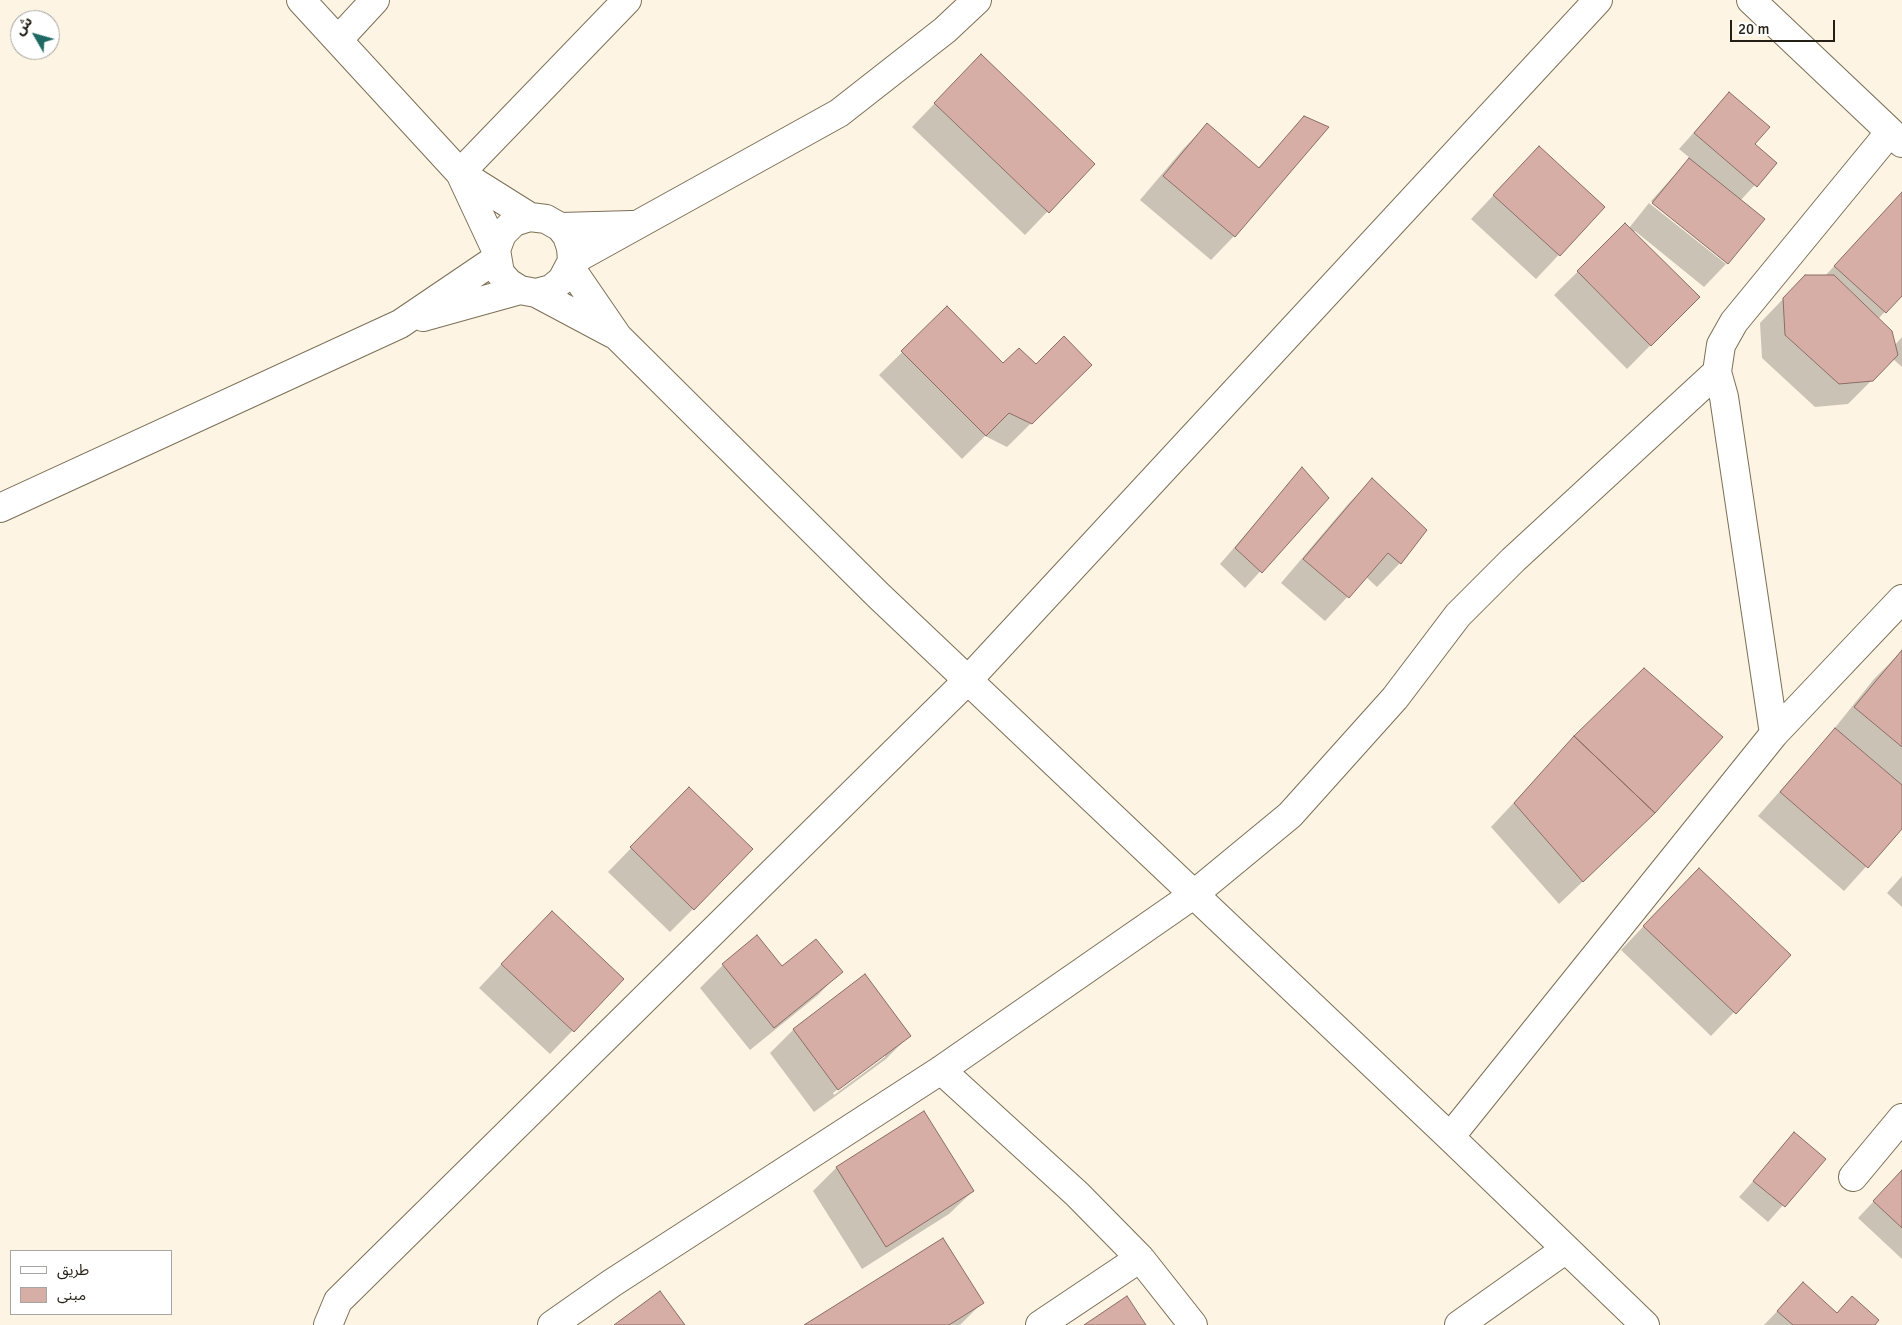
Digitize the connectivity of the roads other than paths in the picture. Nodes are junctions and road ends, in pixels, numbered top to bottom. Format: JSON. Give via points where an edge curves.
{"nodes":[{"id":1,"x":301,"y":0,"type":"edge"},
{"id":2,"x":375,"y":0,"type":"edge"},
{"id":3,"x":627,"y":0,"type":"edge"},
{"id":4,"x":977,"y":0,"type":"edge"},
{"id":5,"x":1598,"y":0,"type":"edge"},
{"id":6,"x":1751,"y":0,"type":"edge"},
{"id":7,"x":338,"y":40,"type":"junction"},
{"id":8,"x":1896,"y":138,"type":"edge"},
{"id":9,"x":460,"y":173,"type":"junction"},
{"id":10,"x":530,"y":217,"type":"junction"},
{"id":11,"x":636,"y":225,"type":"junction"},
{"id":12,"x":560,"y":227,"type":"junction"},
{"id":13,"x":496,"y":255,"type":"junction"},
{"id":14,"x":571,"y":264,"type":"junction"},
{"id":15,"x":528,"y":292,"type":"junction"},
{"id":16,"x":400,"y":324,"type":"junction"},
{"id":17,"x":618,"y":337,"type":"junction"},
{"id":18,"x":1717,"y":372,"type":"junction"},
{"id":19,"x":0,"y":508,"type":"edge"},
{"id":20,"x":1902,"y":600,"type":"edge"},
{"id":21,"x":968,"y":680,"type":"junction"},
{"id":22,"x":1774,"y":734,"type":"junction"},
{"id":23,"x":1193,"y":895,"type":"junction"},
{"id":24,"x":941,"y":1070,"type":"junction"},
{"id":25,"x":1902,"y":1118,"type":"edge"},
{"id":26,"x":1450,"y":1137,"type":"junction"},
{"id":27,"x":1853,"y":1177,"type":"dead end"},
{"id":28,"x":1566,"y":1249,"type":"junction"},
{"id":29,"x":1140,"y":1258,"type":"junction"},
{"id":30,"x":328,"y":1325,"type":"edge"},
{"id":31,"x":552,"y":1325,"type":"edge"},
{"id":32,"x":1040,"y":1325,"type":"edge"},
{"id":33,"x":1193,"y":1325,"type":"edge"},
{"id":34,"x":1459,"y":1325,"type":"edge"},
{"id":35,"x":1644,"y":1325,"type":"edge"}],
"edges":[{"from":1,"to":7,"type":"street"},
{"from":2,"to":7,"type":"street"},
{"from":3,"to":9,"type":"street"},
{"from":4,"to":11,"type":"street","via":[[945,30],[839,113]]},
{"from":5,"to":21,"type":"street"},
{"from":6,"to":8,"type":"street"},
{"from":7,"to":9,"type":"street"},
{"from":8,"to":18,"type":"street","via":[[1734,322],[1721,345]]},
{"from":9,"to":10,"type":"street"},
{"from":9,"to":13,"type":"street"},
{"from":10,"to":12,"type":"street","via":[[546,219]]},
{"from":10,"to":13,"type":"street","via":[[514,222],[502,234]]},
{"from":11,"to":12,"type":"street"},
{"from":11,"to":14,"type":"street"},
{"from":12,"to":14,"type":"street","via":[[572,248]]},
{"from":13,"to":15,"type":"street","via":[[500,273],[509,283]]},
{"from":13,"to":16,"type":"street"},
{"from":14,"to":15,"type":"street","via":[[562,280],[551,289]]},
{"from":14,"to":17,"type":"street"},
{"from":15,"to":16,"type":"street"},
{"from":15,"to":17,"type":"street"},
{"from":16,"to":19,"type":"street"},
{"from":17,"to":21,"type":"street","via":[[872,590]]},
{"from":18,"to":22,"type":"street","via":[[1724,397]]},
{"from":18,"to":23,"type":"street","via":[[1458,615],[1395,698],[1290,815]]},
{"from":20,"to":22,"type":"street"},
{"from":21,"to":23,"type":"street"},
{"from":21,"to":30,"type":"street","via":[[338,1301]]},
{"from":22,"to":26,"type":"street"},
{"from":23,"to":24,"type":"street"},
{"from":23,"to":26,"type":"street"},
{"from":24,"to":29,"type":"street","via":[[1077,1194]]},
{"from":24,"to":31,"type":"street"},
{"from":25,"to":27,"type":"street"},
{"from":26,"to":28,"type":"street"},
{"from":28,"to":34,"type":"street"},
{"from":28,"to":35,"type":"street"},
{"from":29,"to":32,"type":"street"},
{"from":29,"to":33,"type":"street"}]}
